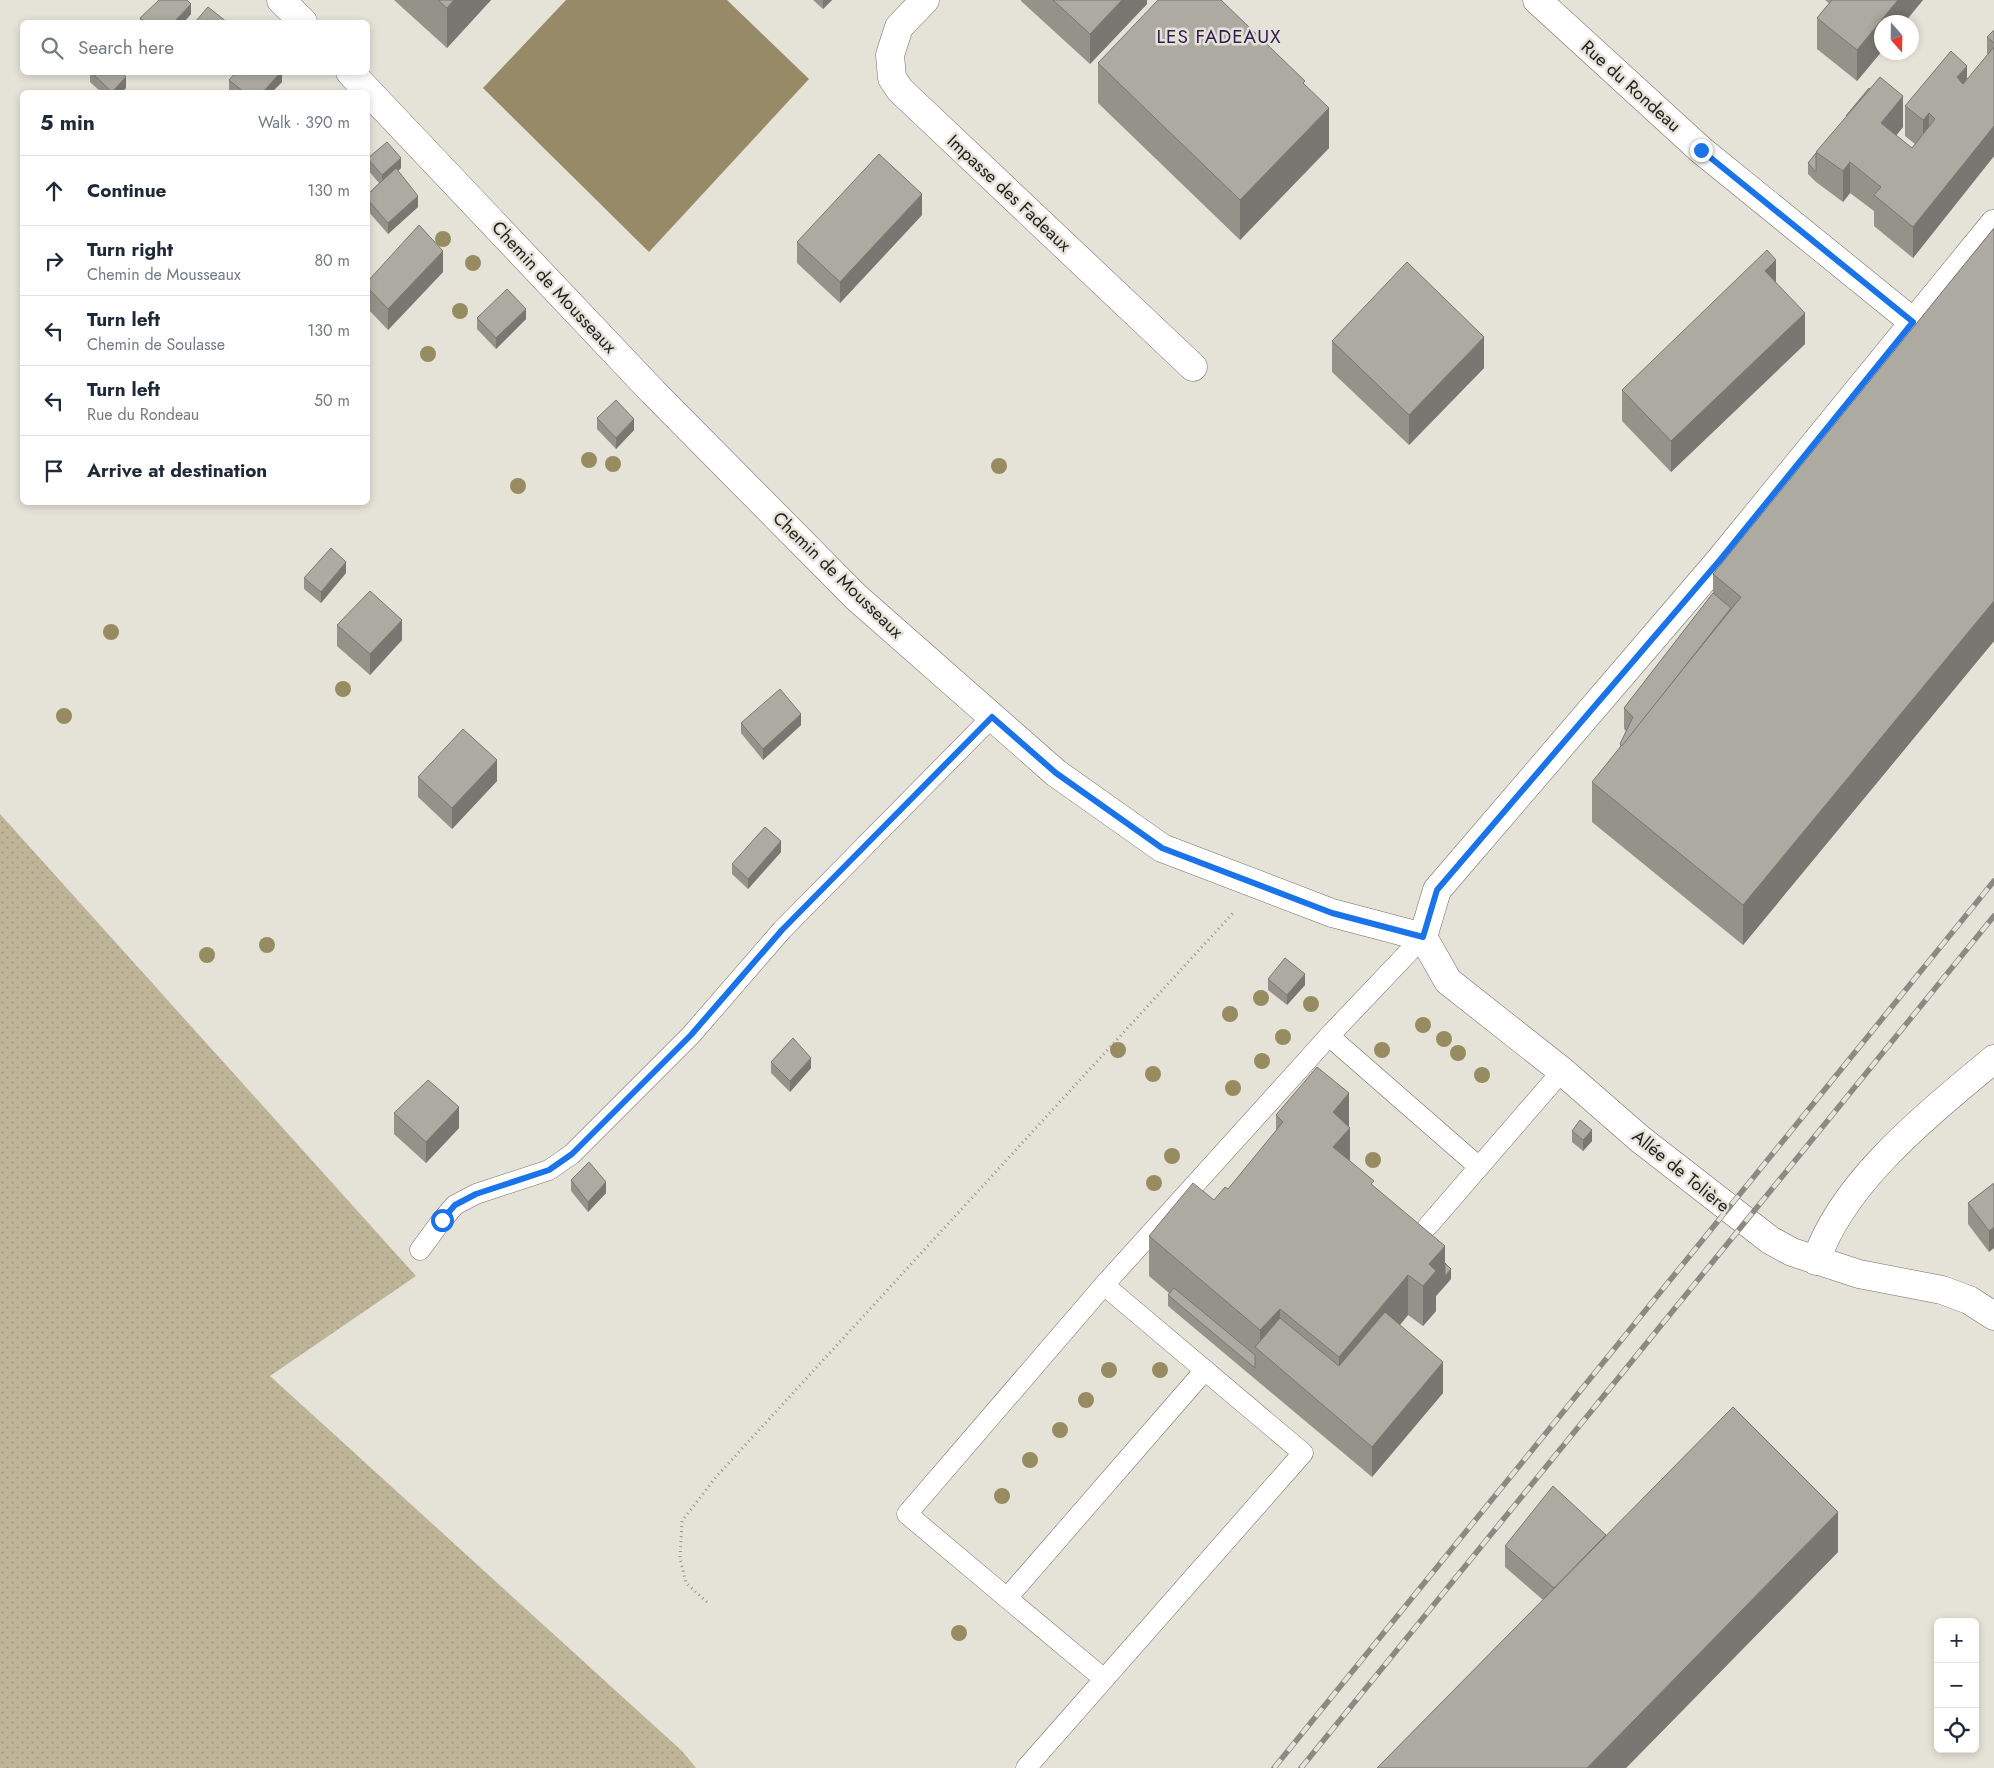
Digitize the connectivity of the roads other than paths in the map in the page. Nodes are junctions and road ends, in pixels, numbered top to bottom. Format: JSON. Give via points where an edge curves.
{"nodes":[{"id":1,"x":281,"y":0,"type":"edge"},
{"id":2,"x":925,"y":0,"type":"edge"},
{"id":3,"x":1537,"y":0,"type":"edge"},
{"id":4,"x":300,"y":20,"type":"edge"},
{"id":5,"x":353,"y":75,"type":"edge"},
{"id":6,"x":367,"y":90,"type":"edge"},
{"id":7,"x":370,"y":93,"type":"edge"},
{"id":8,"x":1994,"y":224,"type":"edge"},
{"id":9,"x":1913,"y":322,"type":"junction"},
{"id":10,"x":1193,"y":367,"type":"dead end"},
{"id":11,"x":992,"y":717,"type":"junction"},
{"id":12,"x":1423,"y":937,"type":"junction"},
{"id":13,"x":1329,"y":1036,"type":"junction"},
{"id":14,"x":1994,"y":1059,"type":"edge"},
{"id":15,"x":1562,"y":1071,"type":"junction"},
{"id":16,"x":1479,"y":1167,"type":"junction"},
{"id":17,"x":1428,"y":1226,"type":"dead end"},
{"id":18,"x":420,"y":1250,"type":"dead end"},
{"id":19,"x":1816,"y":1260,"type":"junction"},
{"id":20,"x":1104,"y":1285,"type":"junction"},
{"id":21,"x":1994,"y":1316,"type":"edge"},
{"id":22,"x":1205,"y":1370,"type":"junction"},
{"id":23,"x":1007,"y":1598,"type":"junction"},
{"id":24,"x":1104,"y":1679,"type":"junction"},
{"id":25,"x":1026,"y":1768,"type":"edge"}],
"edges":[{"from":1,"to":4,"type":"street"},
{"from":2,"to":10,"type":"street","name":"Impasse des Fadeaux","via":[[899,27],[890,55],[892,78],[900,90]]},
{"from":3,"to":9,"type":"street","name":"Rue du Rondeau","via":[[1701,150]]},
{"from":5,"to":6,"type":"street","name":"Chemin de Mousseaux"},
{"from":7,"to":11,"type":"street","name":"Chemin de Mousseaux","via":[[653,392],[849,590]]},
{"from":8,"to":9,"type":"street"},
{"from":9,"to":12,"type":"street","via":[[1720,560],[1437,890]]},
{"from":11,"to":12,"type":"street","name":"Chemin de Mousseaux","via":[[1056,773],[1162,848],[1332,913]]},
{"from":11,"to":18,"type":"lane","via":[[782,930],[691,1035],[572,1154],[549,1170],[476,1194],[455,1205]]},
{"from":12,"to":13,"type":"lane"},
{"from":12,"to":15,"type":"street","name":"Allée de Tolière","via":[[1448,981]]},
{"from":13,"to":16,"type":"lane"},
{"from":13,"to":20,"type":"lane"},
{"from":14,"to":19,"type":"street","via":[[1910,1130],[1850,1196],[1822,1242]]},
{"from":15,"to":16,"type":"lane"},
{"from":15,"to":19,"type":"street","name":"Allée de Tolière","via":[[1640,1139],[1744,1222],[1792,1252]]},
{"from":16,"to":17,"type":"lane"},
{"from":19,"to":21,"type":"street","name":"Allée de Tolière","via":[[1859,1274],[1942,1290],[1969,1300]]},
{"from":20,"to":22,"type":"lane"},
{"from":20,"to":23,"type":"lane","via":[[907,1514]]},
{"from":22,"to":23,"type":"lane"},
{"from":22,"to":24,"type":"lane","via":[[1303,1453]]},
{"from":23,"to":24,"type":"lane"},
{"from":24,"to":25,"type":"lane"}]}
